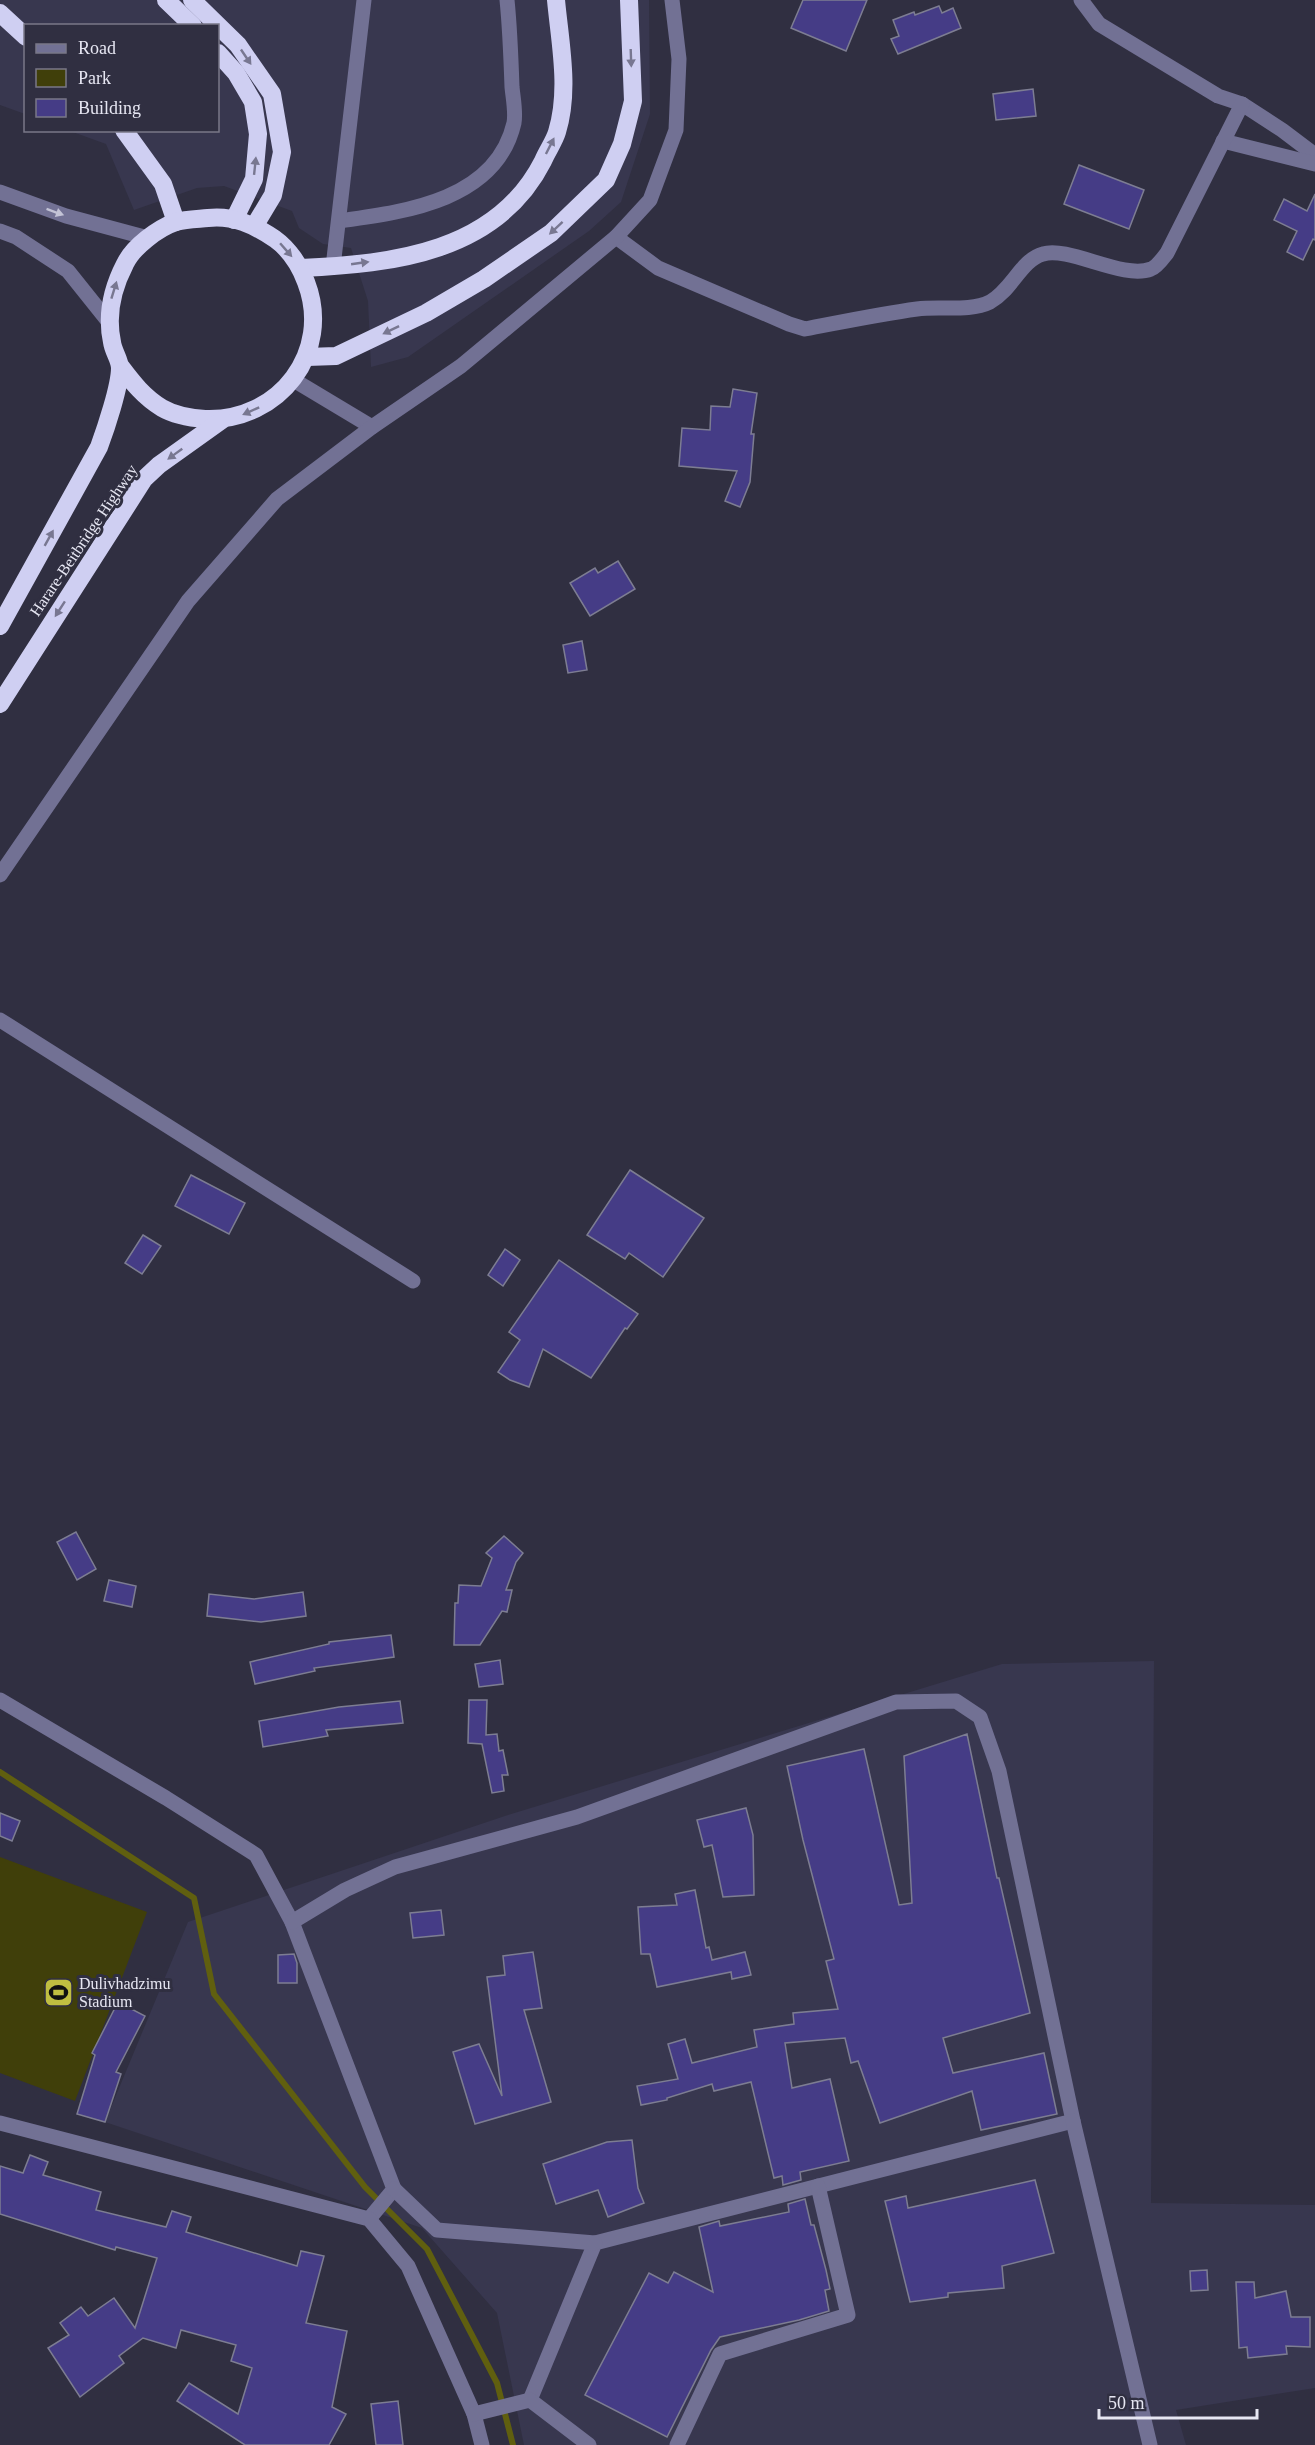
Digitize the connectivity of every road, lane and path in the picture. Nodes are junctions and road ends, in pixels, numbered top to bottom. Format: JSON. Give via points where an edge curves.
{"nodes":[{"id":1,"x":165,"y":0,"type":"edge"},
{"id":2,"x":192,"y":0,"type":"edge"},
{"id":3,"x":364,"y":0,"type":"edge"},
{"id":4,"x":507,"y":0,"type":"edge"},
{"id":5,"x":556,"y":0,"type":"edge"},
{"id":6,"x":629,"y":0,"type":"edge"},
{"id":7,"x":672,"y":0,"type":"edge"},
{"id":8,"x":1082,"y":0,"type":"edge"},
{"id":9,"x":0,"y":13,"type":"edge"},
{"id":10,"x":191,"y":24,"type":"edge"},
{"id":11,"x":217,"y":24,"type":"edge"},
{"id":12,"x":219,"y":26,"type":"edge"},
{"id":13,"x":24,"y":35,"type":"edge"},
{"id":14,"x":219,"y":54,"type":"edge"},
{"id":15,"x":1242,"y":104,"type":"junction"},
{"id":16,"x":125,"y":132,"type":"edge"},
{"id":17,"x":1223,"y":141,"type":"junction"},
{"id":18,"x":1315,"y":155,"type":"edge"},
{"id":19,"x":1315,"y":164,"type":"edge"},
{"id":20,"x":0,"y":192,"type":"edge"},
{"id":21,"x":234,"y":220,"type":"junction"},
{"id":22,"x":339,"y":220,"type":"junction"},
{"id":23,"x":176,"y":222,"type":"junction"},
{"id":24,"x":255,"y":225,"type":"junction"},
{"id":25,"x":0,"y":231,"type":"edge"},
{"id":26,"x":616,"y":237,"type":"junction"},
{"id":27,"x":148,"y":238,"type":"junction"},
{"id":28,"x":333,"y":267,"type":"junction"},
{"id":29,"x":301,"y":268,"type":"junction"},
{"id":30,"x":108,"y":321,"type":"junction"},
{"id":31,"x":307,"y":357,"type":"junction"},
{"id":32,"x":121,"y":367,"type":"junction"},
{"id":33,"x":292,"y":379,"type":"junction"},
{"id":34,"x":222,"y":420,"type":"junction"},
{"id":35,"x":372,"y":427,"type":"junction"},
{"id":36,"x":0,"y":626,"type":"edge"},
{"id":37,"x":0,"y":704,"type":"edge"},
{"id":38,"x":0,"y":875,"type":"edge"},
{"id":39,"x":0,"y":1020,"type":"edge"},
{"id":40,"x":413,"y":1281,"type":"dead end"},
{"id":41,"x":0,"y":1701,"type":"edge"},
{"id":42,"x":292,"y":1922,"type":"junction"},
{"id":43,"x":1073,"y":2121,"type":"junction"},
{"id":44,"x":0,"y":2123,"type":"edge"},
{"id":45,"x":818,"y":2186,"type":"junction"},
{"id":46,"x":382,"y":2204,"type":"junction"},
{"id":47,"x":595,"y":2243,"type":"junction"},
{"id":48,"x":530,"y":2400,"type":"junction"},
{"id":49,"x":474,"y":2414,"type":"junction"},
{"id":50,"x":482,"y":2445,"type":"edge"},
{"id":51,"x":590,"y":2445,"type":"edge"},
{"id":52,"x":677,"y":2445,"type":"edge"},
{"id":53,"x":1150,"y":2445,"type":"edge"}],
"edges":[{"from":1,"to":10,"type":"highway"},
{"from":2,"to":11,"type":"highway","one_way":true},
{"from":3,"to":22,"type":"street"},
{"from":4,"to":22,"type":"street","via":[[514,122],[504,152],[484,175],[445,199],[397,213]]},
{"from":28,"to":5,"type":"highway","one_way":true,"via":[[413,255],[456,242],[501,216],[532,182],[557,132],[564,85]]},
{"from":6,"to":31,"type":"highway","one_way":true,"via":[[633,101],[622,144],[606,180],[551,234],[484,279],[426,313],[336,356]]},
{"from":7,"to":26,"type":"street","via":[[679,59],[676,130],[650,200]]},
{"from":8,"to":15,"type":"street","via":[[1099,24],[1218,96]]},
{"from":9,"to":13,"type":"highway"},
{"from":12,"to":24,"type":"highway","one_way":true,"via":[[238,45],[272,94],[282,152],[273,195]]},
{"from":21,"to":14,"type":"highway","one_way":true,"via":[[254,179],[258,134],[253,102]]},
{"from":15,"to":17,"type":"street"},
{"from":15,"to":18,"type":"street"},
{"from":16,"to":23,"type":"highway","via":[[163,184]]},
{"from":17,"to":19,"type":"street"},
{"from":17,"to":26,"type":"street","via":[[1167,253],[1152,269],[1132,271],[1044,253],[1029,261],[1009,288],[989,303],[919,309],[805,328],[658,268]]},
{"from":20,"to":27,"type":"street","one_way":true,"via":[[66,216]]},
{"from":21,"to":23,"type":"highway","name":"Harare-Beitbridge Highway","via":[[223,216]]},
{"from":21,"to":24,"type":"highway","name":"Harare-Beitbridge Highway"},
{"from":22,"to":28,"type":"street"},
{"from":23,"to":27,"type":"highway","name":"Harare-Beitbridge Highway"},
{"from":24,"to":29,"type":"highway","name":"Harare-Beitbridge Highway","one_way":true,"via":[[281,243]]},
{"from":25,"to":30,"type":"street","via":[[68,271]]},
{"from":26,"to":35,"type":"street","via":[[461,366]]},
{"from":30,"to":27,"type":"highway","name":"Harare-Beitbridge Highway","one_way":true,"via":[[113,290],[126,261]]},
{"from":28,"to":29,"type":"highway"},
{"from":29,"to":31,"type":"highway","name":"Harare-Beitbridge Highway","via":[[312,297],[314,327]]},
{"from":30,"to":32,"type":"highway","name":"Harare-Beitbridge Highway"},
{"from":31,"to":33,"type":"highway","name":"Harare-Beitbridge Highway"},
{"from":32,"to":34,"type":"highway","name":"Harare-Beitbridge Highway","via":[[139,391],[164,409],[192,418]]},
{"from":36,"to":32,"type":"highway","name":"Harare-Beitbridge Highway","one_way":true,"via":[[99,447]]},
{"from":33,"to":34,"type":"highway","name":"Harare-Beitbridge Highway","one_way":true,"via":[[273,400],[249,414]]},
{"from":33,"to":35,"type":"street"},
{"from":34,"to":37,"type":"highway","name":"Harare-Beitbridge Highway","one_way":true,"via":[[144,479]]},
{"from":35,"to":38,"type":"street","via":[[277,499],[188,601]]},
{"from":39,"to":40,"type":"street"},
{"from":41,"to":42,"type":"street","via":[[256,1855]]},
{"from":42,"to":43,"type":"street","via":[[345,1890],[395,1868],[577,1818],[896,1702],[956,1701],[980,1717],[999,1771]]},
{"from":42,"to":46,"type":"street"},
{"from":43,"to":45,"type":"street"},
{"from":43,"to":53,"type":"street"},
{"from":44,"to":46,"type":"street"},
{"from":45,"to":47,"type":"street"},
{"from":45,"to":52,"type":"street","via":[[848,2315],[720,2354]]},
{"from":46,"to":47,"type":"street","via":[[437,2230]]},
{"from":46,"to":49,"type":"street"},
{"from":47,"to":48,"type":"street"},
{"from":48,"to":49,"type":"street"},
{"from":48,"to":51,"type":"street"},
{"from":49,"to":50,"type":"street"}]}
